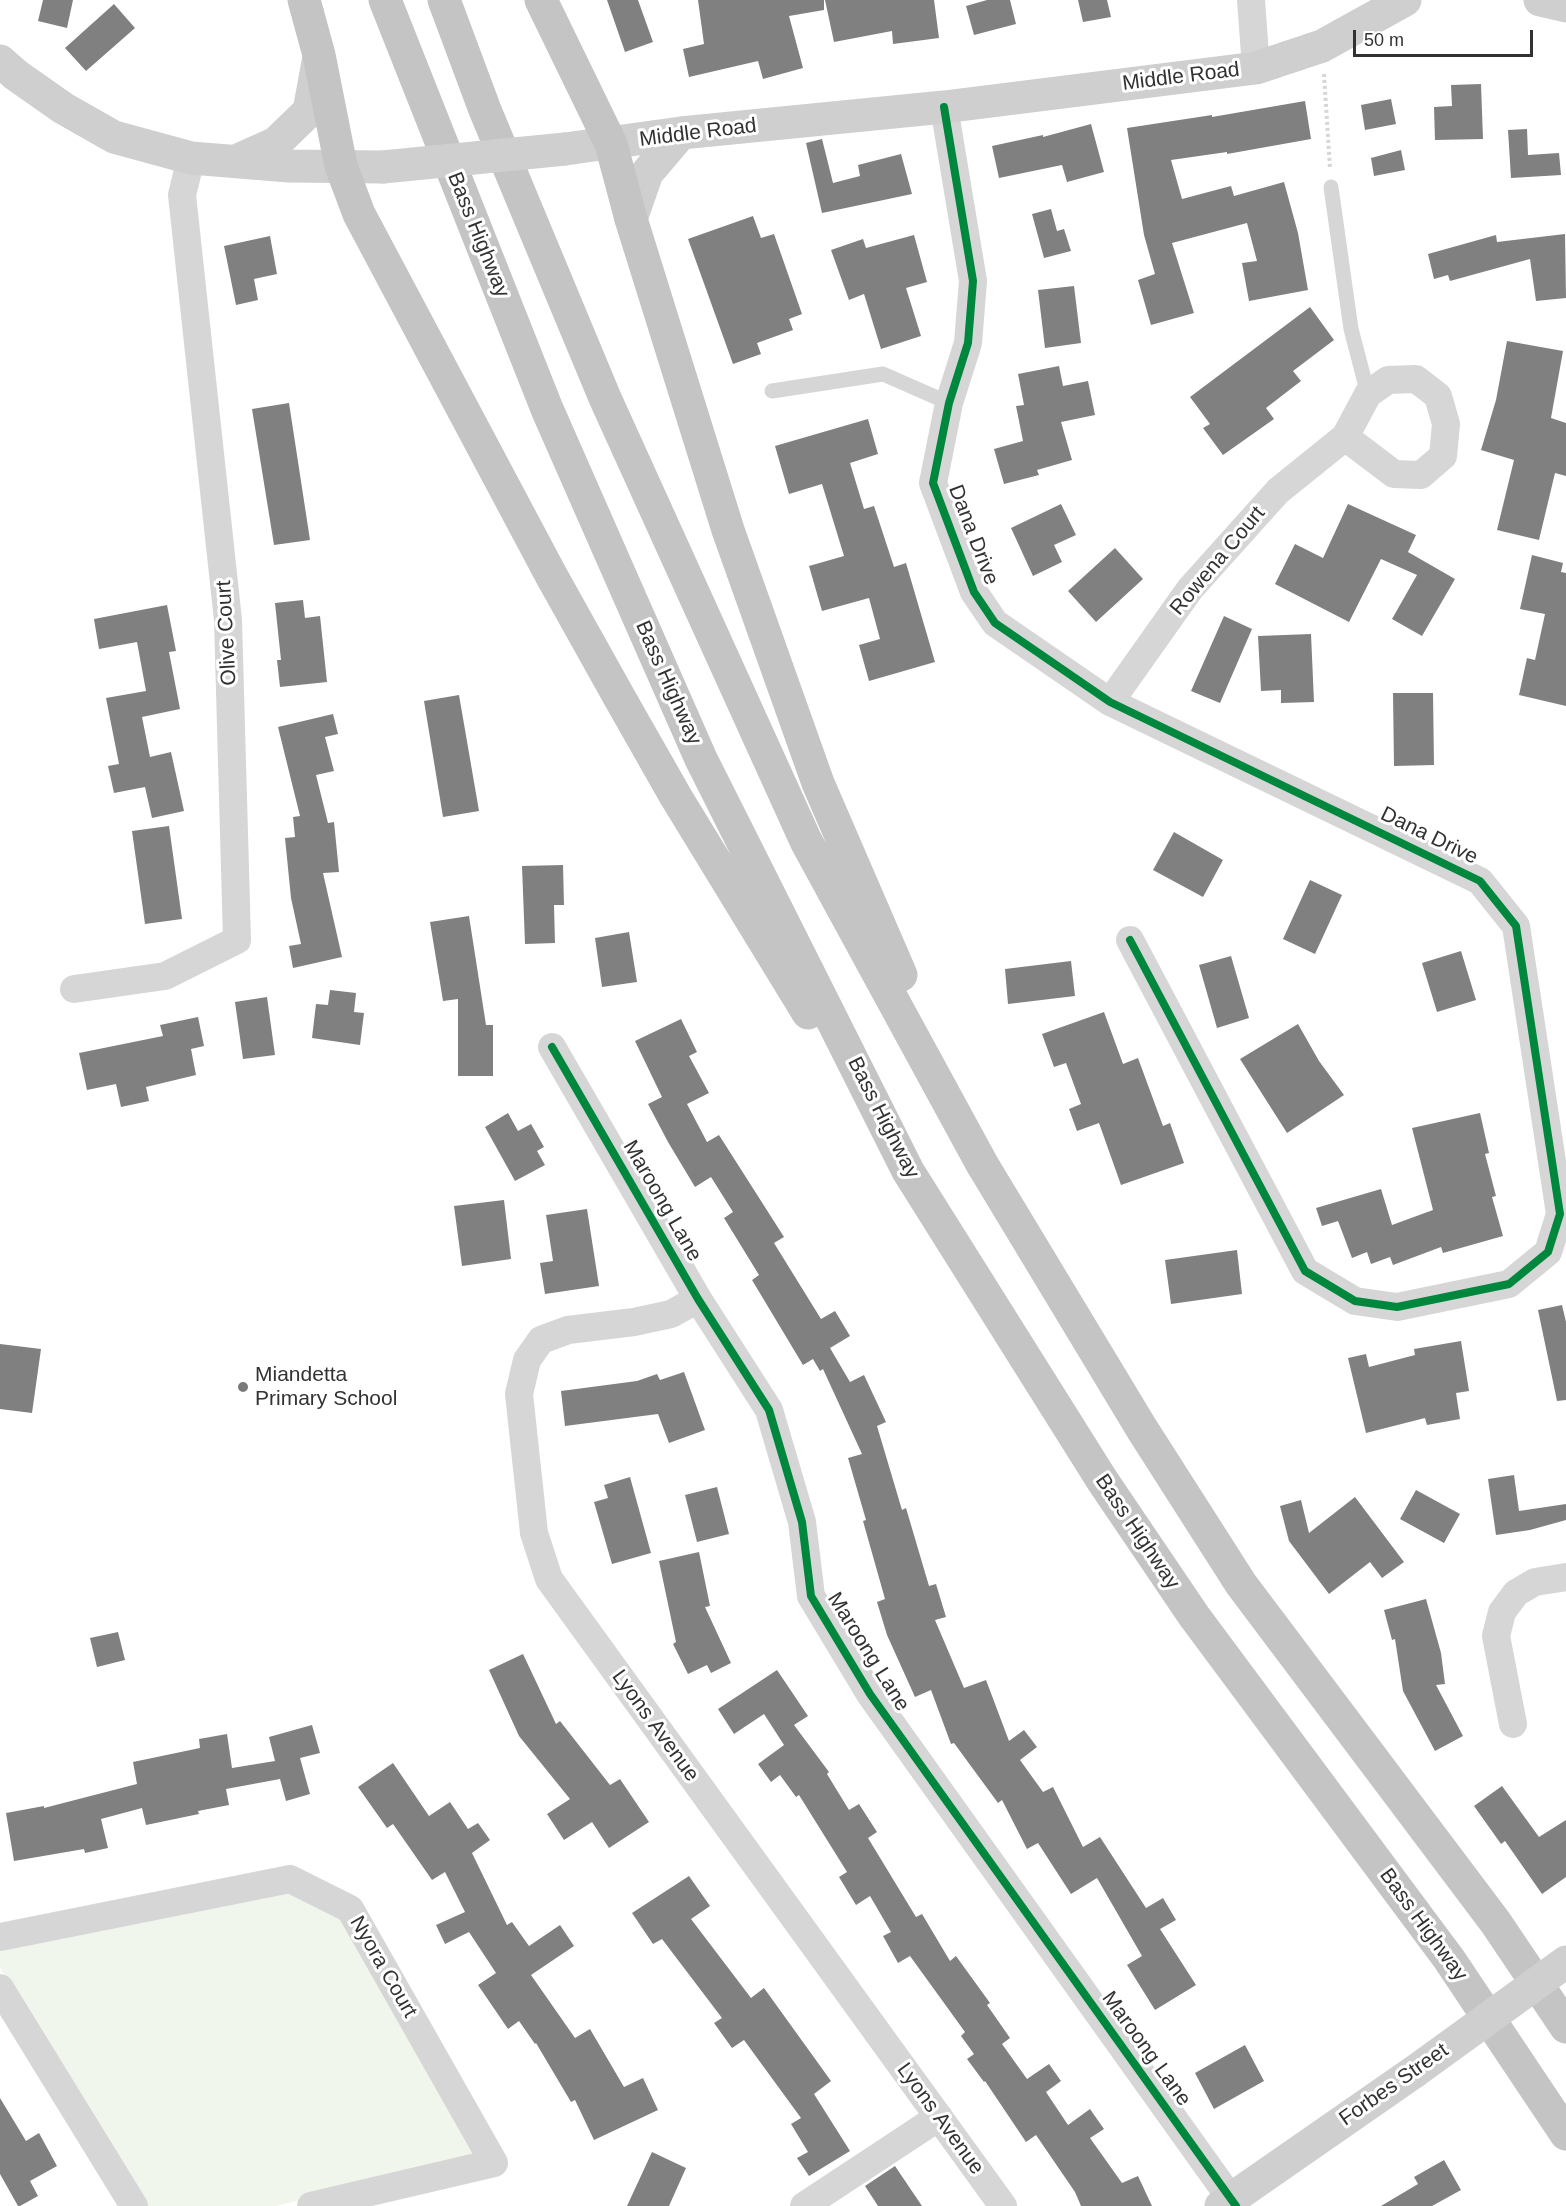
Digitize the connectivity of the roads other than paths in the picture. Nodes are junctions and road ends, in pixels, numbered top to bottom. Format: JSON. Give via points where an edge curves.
{"nodes":[{"id":1,"x":304,"y":0,"type":"edge"},
{"id":2,"x":385,"y":0,"type":"edge"},
{"id":3,"x":444,"y":0,"type":"edge"},
{"id":4,"x":541,"y":0,"type":"edge"},
{"id":5,"x":1251,"y":0,"type":"edge"},
{"id":6,"x":1405,"y":0,"type":"edge"},
{"id":7,"x":1540,"y":0,"type":"edge"},
{"id":8,"x":1566,"y":6,"type":"edge"},
{"id":9,"x":319,"y":55,"type":"junction"},
{"id":10,"x":0,"y":61,"type":"edge"},
{"id":11,"x":1256,"y":68,"type":"junction"},
{"id":12,"x":944,"y":107,"type":"junction"},
{"id":13,"x":681,"y":134,"type":"junction"},
{"id":14,"x":611,"y":144,"type":"junction"},
{"id":15,"x":191,"y":158,"type":"junction"},
{"id":16,"x":234,"y":162,"type":"junction"},
{"id":17,"x":341,"y":166,"type":"junction"},
{"id":18,"x":1331,"y":187,"type":"road end"},
{"id":19,"x":631,"y":219,"type":"junction"},
{"id":20,"x":772,"y":391,"type":"dead end"},
{"id":21,"x":1368,"y":394,"type":"junction"},
{"id":22,"x":950,"y":403,"type":"junction"},
{"id":23,"x":1345,"y":437,"type":"junction"},
{"id":24,"x":1110,"y":702,"type":"junction"},
{"id":25,"x":1130,"y":940,"type":"dead end"},
{"id":26,"x":74,"y":989,"type":"dead end"},
{"id":27,"x":552,"y":1047,"type":"dead end"},
{"id":28,"x":982,"y":1164,"type":"junction"},
{"id":29,"x":908,"y":1171,"type":"junction"},
{"id":30,"x":698,"y":1299,"type":"junction"},
{"id":31,"x":1566,"y":1577,"type":"edge"},
{"id":32,"x":1513,"y":1724,"type":"dead end"},
{"id":33,"x":0,"y":1937,"type":"edge"},
{"id":34,"x":1566,"y":1962,"type":"edge"},
{"id":35,"x":0,"y":1988,"type":"edge"},
{"id":36,"x":1566,"y":2027,"type":"edge"},
{"id":37,"x":939,"y":2116,"type":"junction"},
{"id":38,"x":1566,"y":2134,"type":"edge"},
{"id":39,"x":1229,"y":2203,"type":"edge"},
{"id":40,"x":324,"y":2204,"type":"edge"},
{"id":41,"x":134,"y":2206,"type":"edge"},
{"id":42,"x":804,"y":2206,"type":"edge"},
{"id":43,"x":1003,"y":2206,"type":"edge"}],
"edges":[{"from":1,"to":9,"type":"highway"},
{"from":2,"to":29,"type":"highway","name":"Bass Highway","via":[[548,409],[701,759]]},
{"from":3,"to":28,"type":"highway","via":[[489,120],[605,398],[806,841]]},
{"from":4,"to":14,"type":"highway"},
{"from":5,"to":11,"type":"street"},
{"from":6,"to":11,"type":"main road","name":"Middle Road","via":[[1322,46]]},
{"from":7,"to":8,"type":"main road"},
{"from":9,"to":16,"type":"main road","via":[[309,111],[276,143]]},
{"from":9,"to":17,"type":"highway"},
{"from":10,"to":15,"type":"main road","name":"Middle Road","via":[[63,108],[114,137]]},
{"from":11,"to":12,"type":"main road","name":"Middle Road"},
{"from":12,"to":13,"type":"main road","name":"Middle Road"},
{"from":12,"to":22,"type":"street","name":"Dana Drive","via":[[974,281],[968,343]]},
{"from":13,"to":14,"type":"main road","name":"Middle Road"},
{"from":13,"to":19,"type":"main road","via":[[647,173]]},
{"from":14,"to":17,"type":"main road","name":"Middle Road","bridge":true,"via":[[383,167]]},
{"from":14,"to":19,"type":"highway"},
{"from":15,"to":16,"type":"main road","name":"Middle Road"},
{"from":15,"to":26,"type":"street","name":"Olive Court","via":[[182,195],[228,620],[237,939],[165,976]]},
{"from":16,"to":17,"type":"main road","name":"Middle Road"},
{"from":17,"to":29,"type":"highway","via":[[359,214],[618,695],[773,958]]},
{"from":18,"to":21,"type":"lane","via":[[1351,329]]},
{"from":19,"to":28,"type":"highway","via":[[728,530],[819,783]]},
{"from":20,"to":22,"type":"lane","via":[[883,374]]},
{"from":21,"to":23,"type":"street","name":"Rowena Court"},
{"from":21,"to":23,"type":"street","via":[[1388,380],[1416,379],[1438,396],[1446,424],[1443,456],[1420,475],[1394,474]]},
{"from":22,"to":24,"type":"street","name":"Dana Drive","via":[[933,483],[974,592],[995,623]]},
{"from":23,"to":24,"type":"street","name":"Rowena Court","via":[[1278,491],[1190,589]]},
{"from":24,"to":25,"type":"street","name":"Dana Drive","via":[[1480,881],[1516,926],[1560,1214],[1548,1252],[1509,1284],[1397,1308],[1355,1300],[1305,1271]]},
{"from":27,"to":30,"type":"street","name":"Maroong Lane"},
{"from":28,"to":36,"type":"highway","via":[[1241,1584],[1496,1923]]},
{"from":29,"to":38,"type":"highway","name":"Bass Highway","via":[[1102,1480],[1201,1626],[1449,1959]]},
{"from":30,"to":37,"type":"street","name":"Lyons Avenue","via":[[671,1314],[568,1330],[541,1340],[527,1360],[519,1394],[534,1533],[549,1579]]},
{"from":30,"to":39,"type":"street","name":"Maroong Lane","via":[[769,1410],[802,1522],[811,1596],[870,1694]]},
{"from":31,"to":32,"type":"street","via":[[1535,1582],[1515,1593],[1502,1612],[1496,1636]]},
{"from":33,"to":40,"type":"street","name":"Nyora Court","via":[[290,1879],[351,1909],[494,2163]]},
{"from":34,"to":39,"type":"main road","name":"Forbes Street","bridge":true},
{"from":35,"to":41,"type":"street"},
{"from":37,"to":42,"type":"street"},
{"from":37,"to":43,"type":"street","name":"Lyons Avenue"}]}
